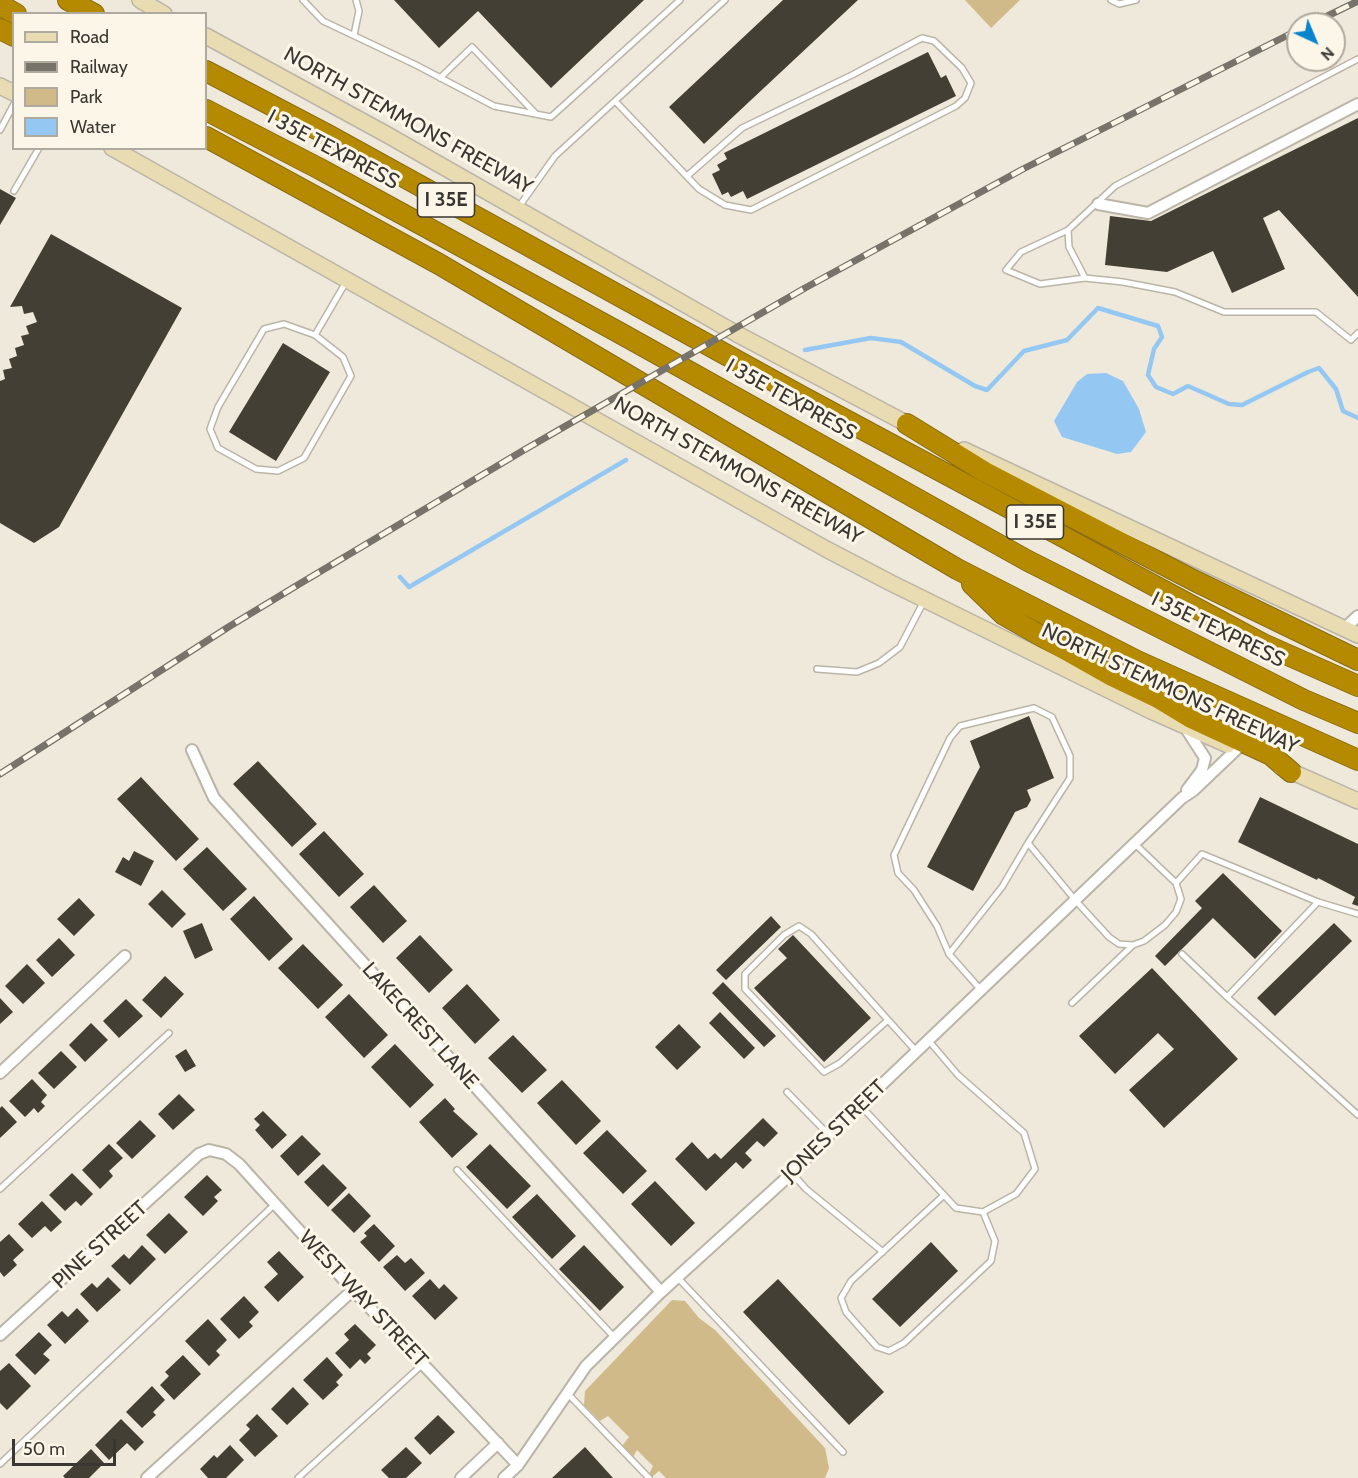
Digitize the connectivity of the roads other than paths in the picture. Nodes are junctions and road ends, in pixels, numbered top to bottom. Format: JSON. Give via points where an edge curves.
{"nodes":[{"id":1,"x":68,"y":0,"type":"edge"},
{"id":2,"x":140,"y":0,"type":"edge"},
{"id":3,"x":303,"y":0,"type":"edge"},
{"id":4,"x":356,"y":0,"type":"edge"},
{"id":5,"x":680,"y":0,"type":"edge"},
{"id":6,"x":725,"y":0,"type":"edge"},
{"id":7,"x":1111,"y":0,"type":"edge"},
{"id":8,"x":1136,"y":0,"type":"edge"},
{"id":9,"x":160,"y":7,"type":"edge"},
{"id":10,"x":90,"y":12,"type":"edge"},
{"id":11,"x":354,"y":35,"type":"junction"},
{"id":12,"x":207,"y":37,"type":"edge"},
{"id":13,"x":1358,"y":59,"type":"edge"},
{"id":14,"x":207,"y":72,"type":"edge"},
{"id":15,"x":440,"y":78,"type":"junction"},
{"id":16,"x":615,"y":101,"type":"junction"},
{"id":17,"x":1358,"y":104,"type":"edge"},
{"id":18,"x":12,"y":108,"type":"edge"},
{"id":19,"x":207,"y":111,"type":"edge"},
{"id":20,"x":536,"y":115,"type":"junction"},
{"id":21,"x":0,"y":129,"type":"edge"},
{"id":22,"x":207,"y":138,"type":"edge"},
{"id":23,"x":38,"y":150,"type":"edge"},
{"id":24,"x":116,"y":150,"type":"edge"},
{"id":25,"x":687,"y":176,"type":"junction"},
{"id":26,"x":14,"y":191,"type":"dead end"},
{"id":27,"x":1098,"y":204,"type":"junction"},
{"id":28,"x":517,"y":209,"type":"junction"},
{"id":29,"x":1068,"y":230,"type":"junction"},
{"id":30,"x":1085,"y":278,"type":"junction"},
{"id":31,"x":347,"y":280,"type":"junction"},
{"id":32,"x":1358,"y":333,"type":"edge"},
{"id":33,"x":315,"y":334,"type":"junction"},
{"id":34,"x":907,"y":424,"type":"junction"},
{"id":35,"x":957,"y":569,"type":"junction"},
{"id":36,"x":924,"y":600,"type":"junction"},
{"id":37,"x":1358,"y":616,"type":"edge"},
{"id":38,"x":1351,"y":632,"type":"edge"},
{"id":39,"x":1358,"y":660,"type":"edge"},
{"id":40,"x":817,"y":669,"type":"dead end"},
{"id":41,"x":1358,"y":686,"type":"edge"},
{"id":42,"x":1358,"y":723,"type":"edge"},
{"id":43,"x":1185,"y":727,"type":"junction"},
{"id":44,"x":1237,"y":749,"type":"junction"},
{"id":45,"x":192,"y":750,"type":"dead end"},
{"id":46,"x":1358,"y":760,"type":"edge"},
{"id":47,"x":1291,"y":772,"type":"junction"},
{"id":48,"x":1182,"y":798,"type":"junction"},
{"id":49,"x":1358,"y":801,"type":"edge"},
{"id":50,"x":1028,"y":843,"type":"junction"},
{"id":51,"x":1135,"y":844,"type":"junction"},
{"id":52,"x":1176,"y":883,"type":"junction"},
{"id":53,"x":1076,"y":901,"type":"junction"},
{"id":54,"x":1318,"y":902,"type":"junction"},
{"id":55,"x":1358,"y":914,"type":"edge"},
{"id":56,"x":1133,"y":945,"type":"junction"},
{"id":57,"x":949,"y":954,"type":"junction"},
{"id":58,"x":1182,"y":954,"type":"dead end"},
{"id":59,"x":125,"y":956,"type":"dead end"},
{"id":60,"x":981,"y":991,"type":"junction"},
{"id":61,"x":1227,"y":997,"type":"junction"},
{"id":62,"x":1072,"y":1003,"type":"dead end"},
{"id":63,"x":888,"y":1020,"type":"junction"},
{"id":64,"x":169,"y":1034,"type":"dead end"},
{"id":65,"x":929,"y":1041,"type":"junction"},
{"id":66,"x":917,"y":1052,"type":"junction"},
{"id":67,"x":0,"y":1073,"type":"edge"},
{"id":68,"x":787,"y":1092,"type":"dead end"},
{"id":69,"x":860,"y":1105,"type":"junction"},
{"id":70,"x":1358,"y":1115,"type":"edge"},
{"id":71,"x":829,"y":1135,"type":"junction"},
{"id":72,"x":199,"y":1154,"type":"joint"},
{"id":73,"x":457,"y":1170,"type":"dead end"},
{"id":74,"x":792,"y":1173,"type":"junction"},
{"id":75,"x":0,"y":1189,"type":"edge"},
{"id":76,"x":944,"y":1195,"type":"junction"},
{"id":77,"x":275,"y":1204,"type":"junction"},
{"id":78,"x":983,"y":1212,"type":"junction"},
{"id":79,"x":883,"y":1252,"type":"junction"},
{"id":80,"x":678,"y":1278,"type":"junction"},
{"id":81,"x":352,"y":1290,"type":"junction"},
{"id":82,"x":662,"y":1293,"type":"junction"},
{"id":83,"x":0,"y":1335,"type":"edge"},
{"id":84,"x":615,"y":1338,"type":"junction"},
{"id":85,"x":423,"y":1364,"type":"junction"},
{"id":86,"x":566,"y":1393,"type":"junction"},
{"id":87,"x":498,"y":1443,"type":"junction"},
{"id":88,"x":843,"y":1452,"type":"dead end"},
{"id":89,"x":0,"y":1464,"type":"edge"},
{"id":90,"x":518,"y":1465,"type":"junction"},
{"id":91,"x":147,"y":1478,"type":"edge"},
{"id":92,"x":298,"y":1478,"type":"edge"},
{"id":93,"x":461,"y":1478,"type":"edge"},
{"id":94,"x":504,"y":1478,"type":"edge"},
{"id":95,"x":649,"y":1478,"type":"edge"}],
"edges":[{"from":1,"to":10,"type":"highway"},
{"from":2,"to":9,"type":"main road"},
{"from":3,"to":11,"type":"lane","via":[[322,21]]},
{"from":4,"to":11,"type":"lane","via":[[359,11]]},
{"from":5,"to":20,"type":"lane","via":[[551,117]]},
{"from":6,"to":16,"type":"lane"},
{"from":7,"to":8,"type":"lane","via":[[1119,4]]},
{"from":11,"to":15,"type":"lane"},
{"from":12,"to":28,"type":"main road","name":"NORTH STEMMONS FREEWAY"},
{"from":13,"to":27,"type":"lane","via":[[1115,186]]},
{"from":14,"to":41,"type":"highway","number":"I 35E","via":[[1263,644]]},
{"from":15,"to":20,"type":"lane","via":[[494,106]]},
{"from":15,"to":20,"type":"lane","via":[[472,47]]},
{"from":16,"to":25,"type":"lane"},
{"from":16,"to":28,"type":"lane","via":[[555,156]]},
{"from":17,"to":27,"type":"street","via":[[1148,213]]},
{"from":18,"to":21,"type":"lane"},
{"from":19,"to":42,"type":"highway","name":"I 35E TEXPRESS","via":[[610,327],[1028,561],[1294,695]]},
{"from":22,"to":35,"type":"highway","name":"NORTH STEMMONS FREEWAY","number":"I 35E","via":[[439,264]]},
{"from":23,"to":26,"type":"lane"},
{"from":24,"to":31,"type":"main road","name":"NORTH STEMMONS FREEWAY"},
{"from":25,"to":25,"type":"lane","via":[[699,189],[725,205],[751,210],[956,106],[965,98],[971,83],[962,68],[934,41],[922,38],[742,128]]},
{"from":27,"to":29,"type":"lane"},
{"from":28,"to":34,"type":"main road","name":"NORTH STEMMONS FREEWAY","via":[[737,334]]},
{"from":29,"to":30,"type":"lane","via":[[1069,247]]},
{"from":29,"to":30,"type":"lane","via":[[1020,252],[1006,270],[1040,284]]},
{"from":30,"to":32,"type":"lane","via":[[1175,292],[1224,312],[1316,312],[1351,340]]},
{"from":31,"to":33,"type":"lane"},
{"from":31,"to":36,"type":"main road","name":"NORTH STEMMONS FREEWAY"},
{"from":33,"to":33,"type":"lane","via":[[343,357],[351,376],[304,458],[278,471],[256,469],[218,448],[210,429],[218,407],[264,329],[284,324]]},
{"from":34,"to":38,"type":"main road","name":"NORTH STEMMONS FREEWAY"},
{"from":34,"to":39,"type":"highway","via":[[985,472]]},
{"from":35,"to":46,"type":"highway","name":"NORTH STEMMONS FREEWAY","number":"I 35E","via":[[1137,662]]},
{"from":35,"to":47,"type":"highway","via":[[1004,615],[1191,718],[1271,755]]},
{"from":36,"to":40,"type":"lane","via":[[900,647],[879,663],[857,672]]},
{"from":36,"to":43,"type":"main road","name":"NORTH STEMMONS FREEWAY"},
{"from":37,"to":38,"type":"street"},
{"from":43,"to":44,"type":"main road","name":"NORTH STEMMONS FREEWAY"},
{"from":43,"to":48,"type":"street","name":"JONES STREET","via":[[1205,758],[1202,770]]},
{"from":44,"to":47,"type":"main road","name":"NORTH STEMMONS FREEWAY"},
{"from":44,"to":48,"type":"street","name":"JONES STREET"},
{"from":45,"to":82,"type":"street","name":"LAKECREST LANE","via":[[214,798]]},
{"from":47,"to":49,"type":"main road","name":"NORTH STEMMONS FREEWAY"},
{"from":48,"to":51,"type":"street","name":"JONES STREET"},
{"from":50,"to":53,"type":"lane"},
{"from":50,"to":57,"type":"lane","via":[[1002,887]]},
{"from":50,"to":57,"type":"lane","via":[[1070,778],[1070,756],[1052,717],[1034,708],[960,726],[950,738],[894,855],[897,873],[914,890]]},
{"from":51,"to":52,"type":"lane"},
{"from":51,"to":53,"type":"street","name":"JONES STREET"},
{"from":52,"to":54,"type":"lane","via":[[1202,854]]},
{"from":52,"to":56,"type":"lane","via":[[1181,899],[1176,912],[1155,934]]},
{"from":53,"to":56,"type":"lane","via":[[1109,937],[1119,944]]},
{"from":53,"to":60,"type":"street","name":"JONES STREET"},
{"from":54,"to":55,"type":"lane"},
{"from":54,"to":61,"type":"lane"},
{"from":56,"to":62,"type":"lane"},
{"from":57,"to":60,"type":"lane"},
{"from":58,"to":61,"type":"lane"},
{"from":59,"to":67,"type":"street"},
{"from":60,"to":65,"type":"street","name":"JONES STREET"},
{"from":61,"to":70,"type":"lane"},
{"from":63,"to":63,"type":"lane","via":[[799,926],[784,935],[745,975],[745,989],[824,1072],[840,1063]]},
{"from":63,"to":66,"type":"lane"},
{"from":64,"to":75,"type":"lane"},
{"from":65,"to":66,"type":"street","name":"JONES STREET"},
{"from":65,"to":78,"type":"lane","via":[[958,1075],[1024,1133],[1035,1169],[1016,1194]]},
{"from":66,"to":69,"type":"street","name":"JONES STREET"},
{"from":68,"to":71,"type":"lane"},
{"from":69,"to":71,"type":"street","name":"JONES STREET"},
{"from":69,"to":76,"type":"lane"},
{"from":71,"to":74,"type":"street","name":"JONES STREET"},
{"from":72,"to":77,"type":"street","name":"WEST WAY STREET","via":[[209,1150],[226,1154]]},
{"from":72,"to":83,"type":"street","name":"PINE STREET"},
{"from":73,"to":84,"type":"lane"},
{"from":74,"to":79,"type":"lane"},
{"from":74,"to":80,"type":"street","name":"JONES STREET"},
{"from":76,"to":78,"type":"lane","via":[[956,1208]]},
{"from":76,"to":79,"type":"lane"},
{"from":77,"to":81,"type":"street","name":"WEST WAY STREET"},
{"from":77,"to":89,"type":"lane"},
{"from":78,"to":79,"type":"lane","via":[[995,1241],[991,1261],[904,1343],[889,1351],[877,1347],[846,1312],[842,1298],[851,1281]]},
{"from":80,"to":82,"type":"street","name":"JONES STREET"},
{"from":80,"to":88,"type":"lane"},
{"from":81,"to":85,"type":"street","name":"WEST WAY STREET"},
{"from":81,"to":91,"type":"street"},
{"from":82,"to":84,"type":"street","name":"JONES STREET"},
{"from":84,"to":86,"type":"street","name":"JONES STREET","via":[[586,1366]]},
{"from":85,"to":87,"type":"street","name":"WEST WAY STREET"},
{"from":85,"to":92,"type":"lane"},
{"from":86,"to":90,"type":"street","name":"JONES STREET"},
{"from":86,"to":95,"type":"lane"},
{"from":87,"to":90,"type":"street","name":"WEST WAY STREET"},
{"from":87,"to":93,"type":"street"},
{"from":90,"to":94,"type":"street","name":"JONES STREET"}]}
